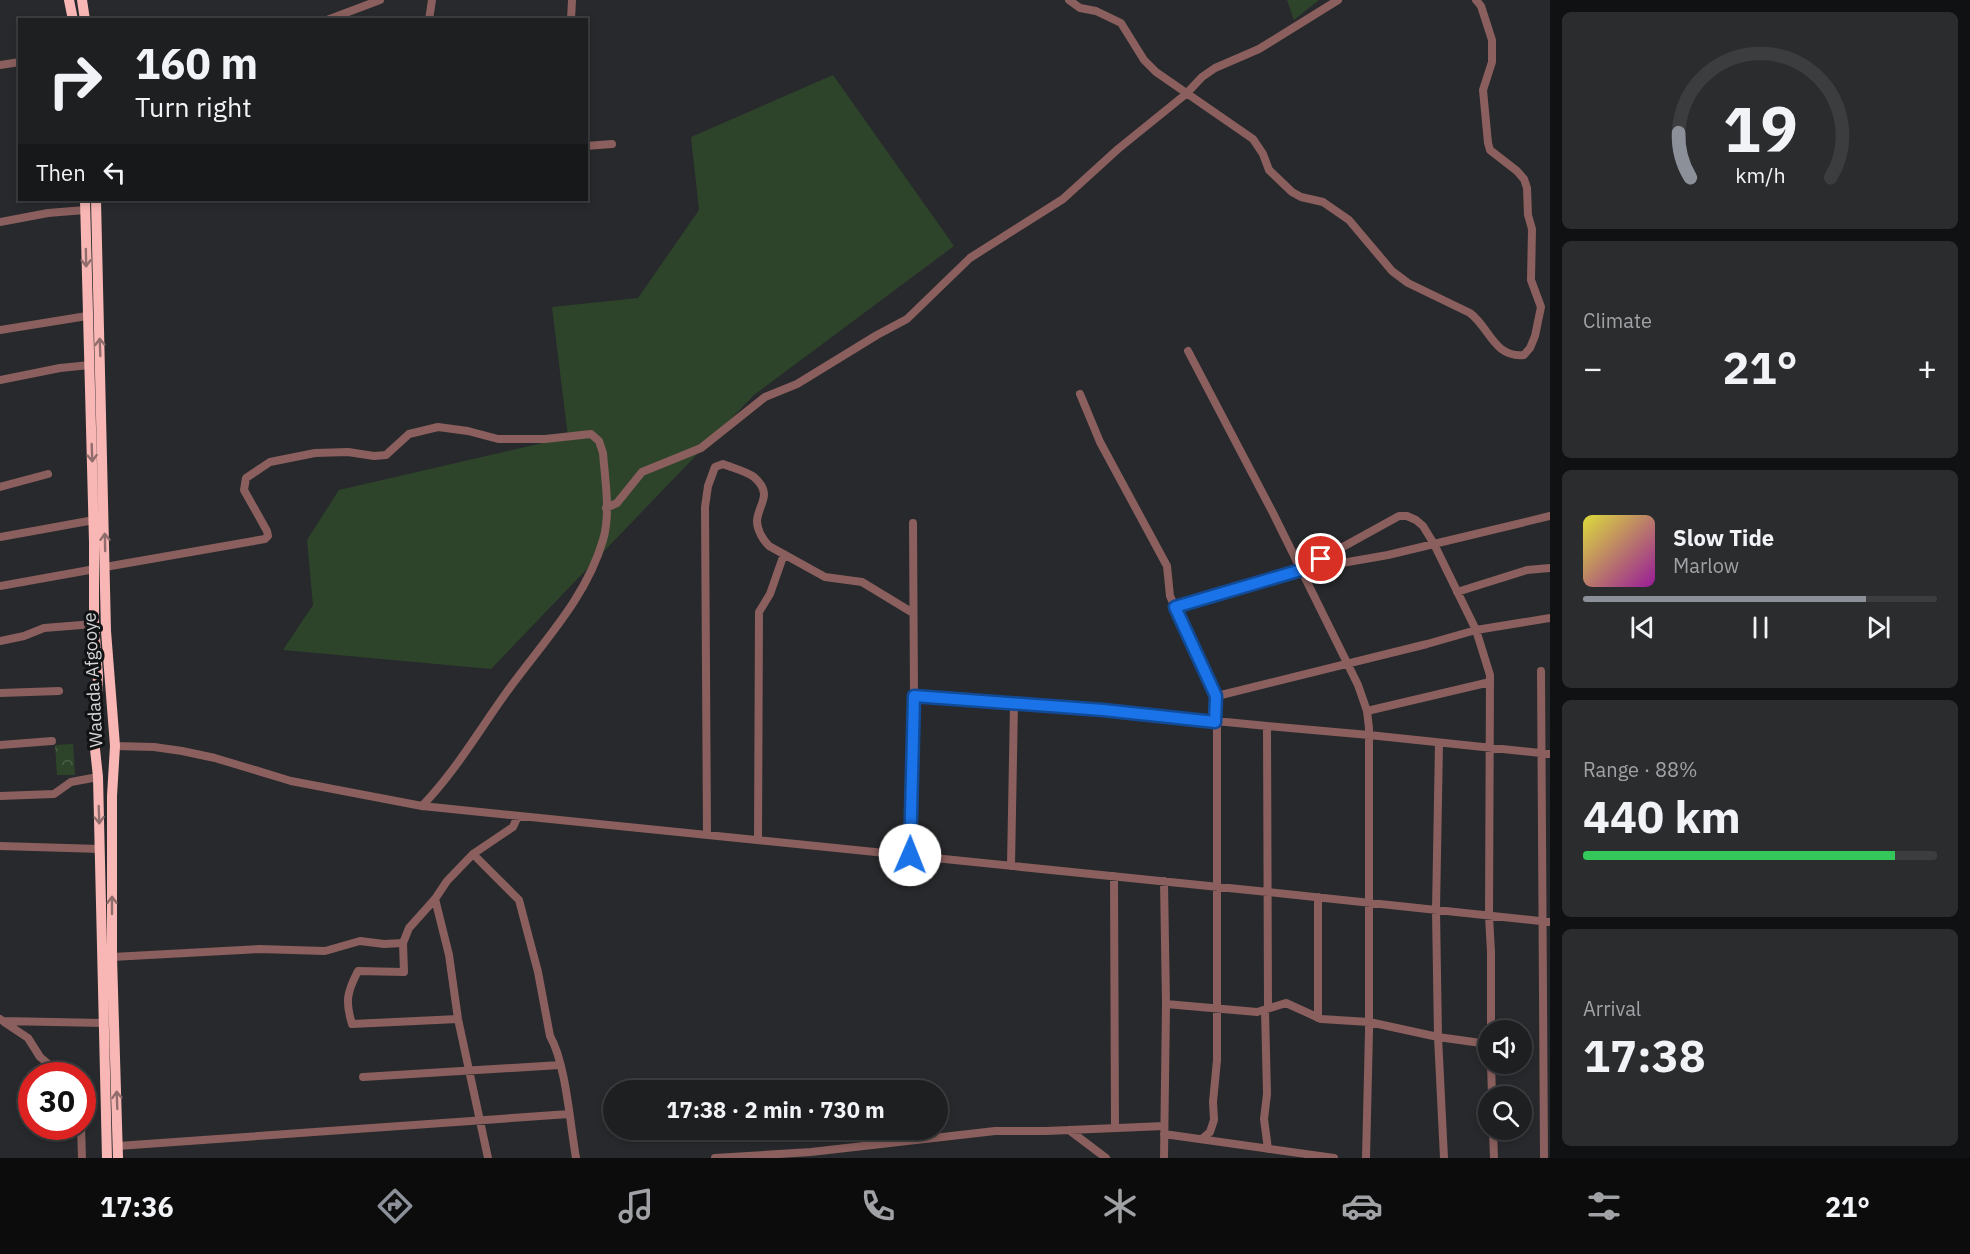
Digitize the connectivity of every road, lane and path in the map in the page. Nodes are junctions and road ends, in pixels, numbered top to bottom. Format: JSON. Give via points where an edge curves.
{"nodes":[{"id":1,"x":69,"y":0,"type":"edge"},
{"id":2,"x":82,"y":0,"type":"edge"},
{"id":3,"x":380,"y":0,"type":"edge"},
{"id":4,"x":432,"y":0,"type":"edge"},
{"id":5,"x":572,"y":0,"type":"edge"},
{"id":6,"x":1069,"y":0,"type":"edge"},
{"id":7,"x":1338,"y":0,"type":"edge"},
{"id":8,"x":1476,"y":0,"type":"edge"},
{"id":9,"x":73,"y":18,"type":"edge"},
{"id":10,"x":85,"y":18,"type":"edge"},
{"id":11,"x":332,"y":18,"type":"edge"},
{"id":12,"x":429,"y":18,"type":"edge"},
{"id":13,"x":570,"y":18,"type":"edge"},
{"id":14,"x":18,"y":62,"type":"edge"},
{"id":15,"x":0,"y":65,"type":"edge"},
{"id":16,"x":1185,"y":94,"type":"junction"},
{"id":17,"x":612,"y":144,"type":"dead end"},
{"id":18,"x":588,"y":146,"type":"edge"},
{"id":19,"x":96,"y":201,"type":"edge"},
{"id":20,"x":85,"y":205,"type":"edge"},
{"id":21,"x":0,"y":222,"type":"edge"},
{"id":22,"x":87,"y":316,"type":"junction"},
{"id":23,"x":0,"y":330,"type":"edge"},
{"id":24,"x":1188,"y":351,"type":"dead end"},
{"id":25,"x":90,"y":365,"type":"junction"},
{"id":26,"x":0,"y":380,"type":"edge"},
{"id":27,"x":1080,"y":394,"type":"dead end"},
{"id":28,"x":48,"y":474,"type":"dead end"},
{"id":29,"x":0,"y":487,"type":"edge"},
{"id":30,"x":606,"y":507,"type":"junction"},
{"id":31,"x":1550,"y":516,"type":"edge"},
{"id":32,"x":94,"y":520,"type":"junction"},
{"id":33,"x":913,"y":522,"type":"dead end"},
{"id":34,"x":0,"y":537,"type":"edge"},
{"id":35,"x":1434,"y":544,"type":"junction"},
{"id":36,"x":784,"y":554,"type":"junction"},
{"id":37,"x":1550,"y":567,"type":"edge"},
{"id":38,"x":100,"y":568,"type":"junction"},
{"id":39,"x":1301,"y":570,"type":"junction"},
{"id":40,"x":0,"y":586,"type":"edge"},
{"id":41,"x":1457,"y":592,"type":"junction"},
{"id":42,"x":1175,"y":607,"type":"junction"},
{"id":43,"x":914,"y":613,"type":"junction"},
{"id":44,"x":1550,"y":618,"type":"edge"},
{"id":45,"x":94,"y":624,"type":"junction"},
{"id":46,"x":1476,"y":630,"type":"junction"},
{"id":47,"x":0,"y":640,"type":"edge"},
{"id":48,"x":1347,"y":665,"type":"junction"},
{"id":49,"x":1541,"y":670,"type":"dead end"},
{"id":50,"x":1490,"y":682,"type":"junction"},
{"id":51,"x":59,"y":691,"type":"dead end"},
{"id":52,"x":0,"y":693,"type":"edge"},
{"id":53,"x":914,"y":696,"type":"junction"},
{"id":54,"x":1216,"y":696,"type":"junction"},
{"id":55,"x":1014,"y":703,"type":"junction"},
{"id":56,"x":1367,"y":711,"type":"junction"},
{"id":57,"x":1215,"y":722,"type":"junction"},
{"id":58,"x":1267,"y":726,"type":"junction"},
{"id":59,"x":1369,"y":735,"type":"junction"},
{"id":60,"x":95,"y":738,"type":"junction"},
{"id":61,"x":52,"y":741,"type":"dead end"},
{"id":62,"x":1439,"y":743,"type":"junction"},
{"id":63,"x":0,"y":745,"type":"edge"},
{"id":64,"x":114,"y":746,"type":"junction"},
{"id":65,"x":1490,"y":748,"type":"junction"},
{"id":66,"x":1546,"y":754,"type":"edge"},
{"id":67,"x":95,"y":755,"type":"junction"},
{"id":68,"x":98,"y":777,"type":"junction"},
{"id":69,"x":0,"y":796,"type":"edge"},
{"id":70,"x":422,"y":806,"type":"junction"},
{"id":71,"x":519,"y":816,"type":"junction"},
{"id":72,"x":707,"y":835,"type":"junction"},
{"id":73,"x":758,"y":840,"type":"junction"},
{"id":74,"x":0,"y":846,"type":"edge"},
{"id":75,"x":100,"y":849,"type":"junction"},
{"id":76,"x":473,"y":854,"type":"junction"},
{"id":77,"x":910,"y":855,"type":"junction"},
{"id":78,"x":1011,"y":866,"type":"junction"},
{"id":79,"x":1114,"y":876,"type":"junction"},
{"id":80,"x":1164,"y":881,"type":"junction"},
{"id":81,"x":1218,"y":886,"type":"junction"},
{"id":82,"x":1268,"y":892,"type":"junction"},
{"id":83,"x":1318,"y":897,"type":"junction"},
{"id":84,"x":435,"y":899,"type":"junction"},
{"id":85,"x":1368,"y":903,"type":"junction"},
{"id":86,"x":1436,"y":910,"type":"junction"},
{"id":87,"x":1489,"y":916,"type":"junction"},
{"id":88,"x":1546,"y":922,"type":"edge"},
{"id":89,"x":403,"y":943,"type":"junction"},
{"id":90,"x":112,"y":957,"type":"junction"},
{"id":91,"x":1166,"y":1004,"type":"junction"},
{"id":92,"x":1216,"y":1008,"type":"junction"},
{"id":93,"x":1267,"y":1009,"type":"junction"},
{"id":94,"x":1318,"y":1018,"type":"junction"},
{"id":95,"x":458,"y":1019,"type":"junction"},
{"id":96,"x":2,"y":1020,"type":"edge"},
{"id":97,"x":1491,"y":1020,"type":"edge"},
{"id":98,"x":1369,"y":1022,"type":"junction"},
{"id":99,"x":103,"y":1023,"type":"junction"},
{"id":100,"x":1438,"y":1037,"type":"junction"},
{"id":101,"x":1478,"y":1043,"type":"edge"},
{"id":102,"x":1547,"y":1051,"type":"edge"},
{"id":103,"x":46,"y":1062,"type":"edge"},
{"id":104,"x":560,"y":1065,"type":"junction"},
{"id":105,"x":469,"y":1070,"type":"junction"},
{"id":106,"x":363,"y":1077,"type":"dead end"},
{"id":107,"x":569,"y":1114,"type":"junction"},
{"id":108,"x":480,"y":1121,"type":"junction"},
{"id":109,"x":1115,"y":1127,"type":"junction"},
{"id":110,"x":1069,"y":1130,"type":"junction"},
{"id":111,"x":1164,"y":1130,"type":"junction"},
{"id":112,"x":1202,"y":1139,"type":"junction"},
{"id":113,"x":81,"y":1140,"type":"edge"},
{"id":114,"x":1493,"y":1140,"type":"edge"},
{"id":115,"x":118,"y":1146,"type":"junction"},
{"id":116,"x":1268,"y":1149,"type":"junction"},
{"id":117,"x":811,"y":1155,"type":"edge"},
{"id":118,"x":82,"y":1158,"type":"edge"},
{"id":119,"x":107,"y":1158,"type":"edge"},
{"id":120,"x":118,"y":1158,"type":"edge"},
{"id":121,"x":488,"y":1158,"type":"edge"},
{"id":122,"x":576,"y":1158,"type":"edge"},
{"id":123,"x":715,"y":1158,"type":"edge"},
{"id":124,"x":1106,"y":1158,"type":"edge"},
{"id":125,"x":1164,"y":1158,"type":"edge"},
{"id":126,"x":1334,"y":1158,"type":"edge"},
{"id":127,"x":1366,"y":1158,"type":"edge"},
{"id":128,"x":1444,"y":1158,"type":"edge"},
{"id":129,"x":1494,"y":1158,"type":"edge"},
{"id":130,"x":1544,"y":1158,"type":"edge"}],
"edges":[{"from":1,"to":9,"type":"highway"},
{"from":2,"to":10,"type":"highway"},
{"from":3,"to":11,"type":"street"},
{"from":4,"to":12,"type":"street"},
{"from":5,"to":13,"type":"street"},
{"from":6,"to":16,"type":"street","via":[[1121,23],[1144,60]]},
{"from":7,"to":16,"type":"street","via":[[1259,49],[1215,68]]},
{"from":8,"to":16,"type":"street","via":[[1492,40],[1492,62],[1483,90],[1488,143],[1490,150],[1524,179],[1527,188],[1532,229],[1531,280],[1541,307],[1535,336],[1524,355],[1505,353],[1477,318],[1392,271],[1349,220],[1323,202],[1292,192],[1269,170],[1253,139]]},
{"from":14,"to":15,"type":"street"},
{"from":16,"to":30,"type":"street","via":[[1063,199],[970,258],[907,319],[797,384],[765,397],[701,448],[642,472],[617,503]]},
{"from":17,"to":18,"type":"street"},
{"from":38,"to":19,"type":"highway","name":"Wadada Afgooye","one_way":true},
{"from":20,"to":21,"type":"street"},
{"from":20,"to":22,"type":"highway","name":"Wadada Afgooye","one_way":true},
{"from":22,"to":23,"type":"street"},
{"from":22,"to":25,"type":"highway","name":"Wadada Afgooye"},
{"from":24,"to":39,"type":"street"},
{"from":25,"to":26,"type":"street"},
{"from":25,"to":32,"type":"highway","name":"Wadada Afgooye","one_way":true},
{"from":27,"to":42,"type":"street","via":[[1100,442],[1167,566]]},
{"from":28,"to":29,"type":"street"},
{"from":30,"to":38,"type":"street","via":[[602,445],[591,434],[498,439],[438,427],[409,434],[386,455],[315,453],[270,462],[251,474],[244,490],[267,531],[265,539]]},
{"from":30,"to":70,"type":"street","via":[[604,538],[566,615],[506,693],[458,765]]},
{"from":31,"to":35,"type":"street"},
{"from":32,"to":34,"type":"street"},
{"from":32,"to":38,"type":"highway","name":"Wadada Afgooye"},
{"from":33,"to":43,"type":"street"},
{"from":35,"to":39,"type":"street"},
{"from":35,"to":39,"type":"street","via":[[1416,520],[1399,516]]},
{"from":35,"to":41,"type":"street"},
{"from":36,"to":43,"type":"street","via":[[825,576],[862,582]]},
{"from":36,"to":72,"type":"street","via":[[764,541],[758,526],[764,494],[756,479],[723,464],[715,467],[705,507]]},
{"from":36,"to":73,"type":"street","via":[[759,612]]},
{"from":37,"to":41,"type":"street","via":[[1527,570]]},
{"from":38,"to":40,"type":"street"},
{"from":38,"to":45,"type":"highway","name":"Wadada Afgooye"},
{"from":38,"to":64,"type":"highway","name":"Wadada Afgooye"},
{"from":39,"to":42,"type":"street"},
{"from":39,"to":48,"type":"street"},
{"from":41,"to":46,"type":"street"},
{"from":42,"to":54,"type":"street"},
{"from":43,"to":53,"type":"street"},
{"from":44,"to":46,"type":"street"},
{"from":45,"to":47,"type":"street","via":[[44,628]]},
{"from":45,"to":60,"type":"highway","name":"Wadada Afgooye","via":[[98,675]]},
{"from":46,"to":48,"type":"street"},
{"from":46,"to":50,"type":"street"},
{"from":48,"to":54,"type":"street"},
{"from":48,"to":56,"type":"street"},
{"from":49,"to":66,"type":"street"},
{"from":50,"to":56,"type":"street"},
{"from":50,"to":65,"type":"street"},
{"from":51,"to":52,"type":"street"},
{"from":53,"to":55,"type":"street"},
{"from":53,"to":77,"type":"street"},
{"from":54,"to":57,"type":"street"},
{"from":55,"to":57,"type":"street"},
{"from":55,"to":78,"type":"street"},
{"from":56,"to":59,"type":"street"},
{"from":57,"to":58,"type":"street"},
{"from":57,"to":81,"type":"street"},
{"from":58,"to":59,"type":"street"},
{"from":58,"to":82,"type":"street"},
{"from":59,"to":62,"type":"street"},
{"from":59,"to":85,"type":"street"},
{"from":60,"to":64,"type":"highway","via":[[105,736]]},
{"from":60,"to":67,"type":"highway","name":"Wadada Afgooye"},
{"from":61,"to":63,"type":"street"},
{"from":62,"to":65,"type":"street"},
{"from":62,"to":86,"type":"street"},
{"from":64,"to":67,"type":"highway","via":[[105,757]]},
{"from":64,"to":70,"type":"street","via":[[171,749],[291,781]]},
{"from":90,"to":64,"type":"highway","name":"Wadada Afgooye","one_way":true},
{"from":65,"to":66,"type":"street"},
{"from":65,"to":87,"type":"street"},
{"from":66,"to":88,"type":"street"},
{"from":67,"to":68,"type":"highway","name":"Wadada Afgooye"},
{"from":68,"to":69,"type":"street","via":[[71,782],[54,794]]},
{"from":68,"to":75,"type":"highway","name":"Wadada Afgooye","one_way":true},
{"from":70,"to":71,"type":"street"},
{"from":71,"to":72,"type":"street"},
{"from":71,"to":76,"type":"street","via":[[513,827]]},
{"from":72,"to":73,"type":"street"},
{"from":73,"to":77,"type":"street"},
{"from":74,"to":75,"type":"street"},
{"from":75,"to":99,"type":"highway","name":"Wadada Afgooye"},
{"from":76,"to":84,"type":"street"},
{"from":76,"to":104,"type":"street","via":[[519,900]]},
{"from":77,"to":78,"type":"street"},
{"from":78,"to":79,"type":"street"},
{"from":79,"to":80,"type":"street"},
{"from":79,"to":109,"type":"street"},
{"from":80,"to":81,"type":"street"},
{"from":80,"to":91,"type":"street"},
{"from":81,"to":82,"type":"street"},
{"from":81,"to":92,"type":"street"},
{"from":82,"to":83,"type":"street"},
{"from":82,"to":93,"type":"street"},
{"from":83,"to":85,"type":"street"},
{"from":83,"to":94,"type":"street"},
{"from":84,"to":89,"type":"street","via":[[409,928]]},
{"from":84,"to":95,"type":"street","via":[[449,955]]},
{"from":85,"to":86,"type":"street"},
{"from":85,"to":98,"type":"street"},
{"from":86,"to":87,"type":"street"},
{"from":86,"to":100,"type":"street"},
{"from":87,"to":88,"type":"street"},
{"from":87,"to":97,"type":"street"},
{"from":88,"to":102,"type":"street"},
{"from":89,"to":90,"type":"street","via":[[360,941],[325,951],[259,949]]},
{"from":89,"to":95,"type":"street","via":[[404,972],[358,971],[348,990],[352,1024]]},
{"from":115,"to":90,"type":"highway","name":"Wadada Afgooye","one_way":true},
{"from":91,"to":92,"type":"street"},
{"from":91,"to":111,"type":"street"},
{"from":92,"to":93,"type":"street","via":[[1257,1012]]},
{"from":92,"to":112,"type":"street","via":[[1214,1120],[1210,1132]]},
{"from":93,"to":94,"type":"street","via":[[1286,1003]]},
{"from":93,"to":116,"type":"street","via":[[1264,1119]]},
{"from":94,"to":98,"type":"street"},
{"from":95,"to":105,"type":"street"},
{"from":96,"to":99,"type":"street"},
{"from":96,"to":103,"type":"street","via":[[28,1038]]},
{"from":98,"to":100,"type":"street"},
{"from":98,"to":127,"type":"street"},
{"from":99,"to":119,"type":"highway","name":"Wadada Afgooye"},
{"from":100,"to":101,"type":"street"},
{"from":100,"to":128,"type":"street"},
{"from":102,"to":130,"type":"street"},
{"from":104,"to":105,"type":"street"},
{"from":104,"to":107,"type":"street"},
{"from":105,"to":106,"type":"street"},
{"from":105,"to":108,"type":"street"},
{"from":107,"to":108,"type":"street"},
{"from":107,"to":122,"type":"street"},
{"from":108,"to":115,"type":"street"},
{"from":108,"to":121,"type":"street"},
{"from":109,"to":110,"type":"street"},
{"from":109,"to":111,"type":"street"},
{"from":110,"to":117,"type":"street","via":[[995,1131]]},
{"from":110,"to":124,"type":"street"},
{"from":111,"to":112,"type":"street"},
{"from":111,"to":125,"type":"street"},
{"from":112,"to":116,"type":"street"},
{"from":113,"to":118,"type":"street"},
{"from":114,"to":129,"type":"street"},
{"from":115,"to":120,"type":"highway","name":"Wadada Afgooye"},
{"from":116,"to":126,"type":"street"},
{"from":117,"to":123,"type":"street"}]}
